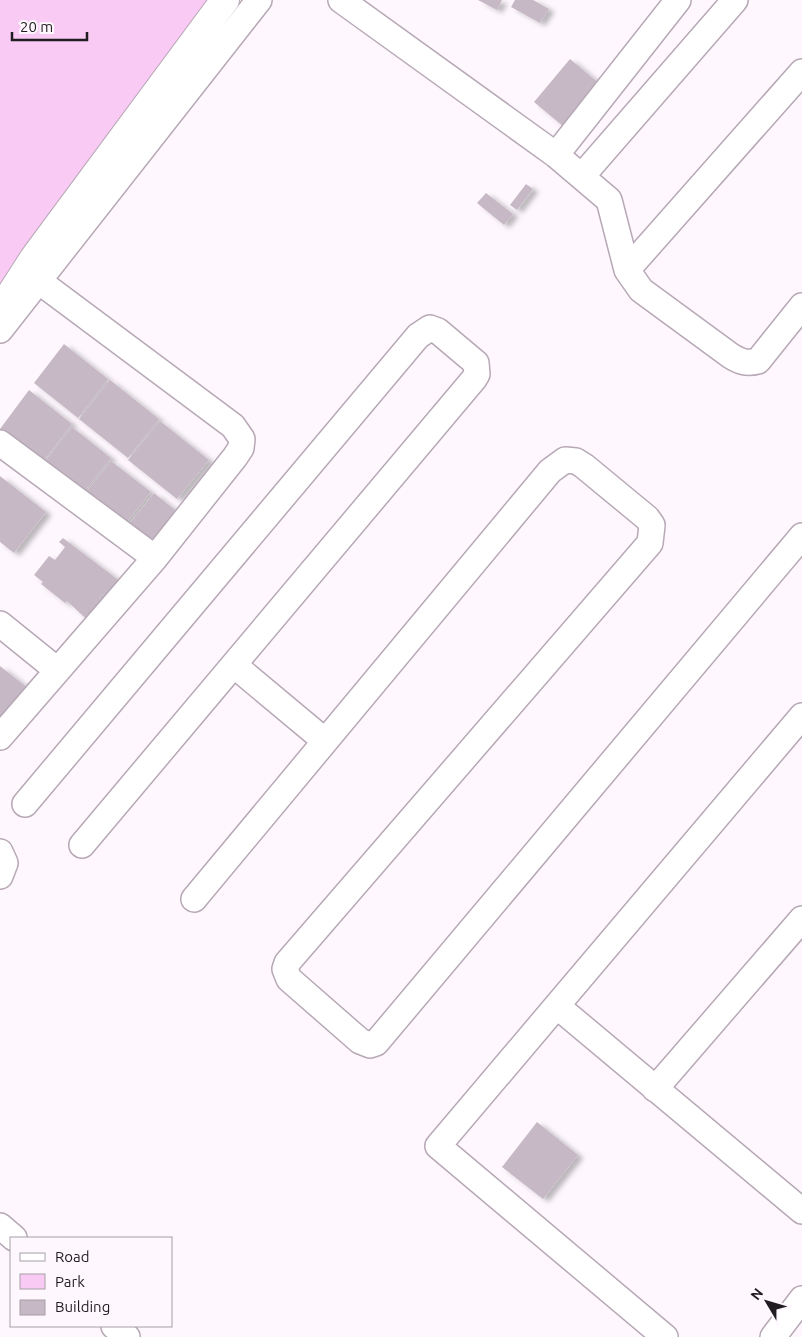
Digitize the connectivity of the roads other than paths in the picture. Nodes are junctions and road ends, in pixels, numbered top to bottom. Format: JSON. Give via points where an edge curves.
{"nodes":[{"id":1,"x":225,"y":0,"type":"edge"},
{"id":2,"x":259,"y":0,"type":"edge"},
{"id":3,"x":341,"y":0,"type":"edge"},
{"id":4,"x":678,"y":0,"type":"edge"},
{"id":5,"x":735,"y":0,"type":"edge"},
{"id":6,"x":802,"y":72,"type":"edge"},
{"id":7,"x":556,"y":155,"type":"junction"},
{"id":8,"x":582,"y":176,"type":"junction"},
{"id":9,"x":627,"y":270,"type":"junction"},
{"id":10,"x":40,"y":282,"type":"junction"},
{"id":11,"x":802,"y":306,"type":"edge"},
{"id":12,"x":0,"y":311,"type":"edge"},
{"id":13,"x":0,"y":330,"type":"edge"},
{"id":14,"x":0,"y":443,"type":"edge"},
{"id":15,"x":802,"y":536,"type":"edge"},
{"id":16,"x":155,"y":558,"type":"junction"},
{"id":17,"x":0,"y":624,"type":"edge"},
{"id":18,"x":234,"y":664,"type":"junction"},
{"id":19,"x":57,"y":670,"type":"junction"},
{"id":20,"x":799,"y":726,"type":"edge"},
{"id":21,"x":0,"y":737,"type":"edge"},
{"id":22,"x":325,"y":741,"type":"junction"},
{"id":23,"x":26,"y":804,"type":"dead end"},
{"id":24,"x":82,"y":845,"type":"dead end"},
{"id":25,"x":0,"y":852,"type":"edge"},
{"id":26,"x":0,"y":876,"type":"edge"},
{"id":27,"x":194,"y":899,"type":"dead end"},
{"id":28,"x":802,"y":919,"type":"edge"},
{"id":29,"x":557,"y":1006,"type":"junction"},
{"id":30,"x":655,"y":1089,"type":"junction"},
{"id":31,"x":802,"y":1211,"type":"edge"},
{"id":32,"x":0,"y":1226,"type":"edge"},
{"id":33,"x":13,"y":1237,"type":"edge"},
{"id":34,"x":802,"y":1299,"type":"edge"},
{"id":35,"x":115,"y":1327,"type":"edge"},
{"id":36,"x":127,"y":1337,"type":"edge"},
{"id":37,"x":665,"y":1337,"type":"edge"},
{"id":38,"x":773,"y":1337,"type":"edge"}],
"edges":[{"from":1,"to":12,"type":"street","via":[[34,258]]},
{"from":2,"to":10,"type":"street"},
{"from":3,"to":7,"type":"street"},
{"from":4,"to":7,"type":"street"},
{"from":5,"to":8,"type":"street"},
{"from":6,"to":9,"type":"street"},
{"from":7,"to":8,"type":"street"},
{"from":8,"to":9,"type":"street","via":[[608,200]]},
{"from":9,"to":11,"type":"street","via":[[641,290],[741,362],[758,361]]},
{"from":10,"to":13,"type":"street"},
{"from":10,"to":16,"type":"street","via":[[234,426],[242,439],[235,457]]},
{"from":14,"to":16,"type":"street"},
{"from":15,"to":22,"type":"street","via":[[380,1038],[370,1045],[360,1041],[289,979],[284,968],[645,551],[650,543],[652,525],[584,466],[565,460],[557,464]]},
{"from":16,"to":19,"type":"street"},
{"from":17,"to":19,"type":"street"},
{"from":18,"to":22,"type":"street"},
{"from":18,"to":23,"type":"street","via":[[477,374],[478,368],[472,359],[438,331],[430,328],[418,336]]},
{"from":18,"to":24,"type":"street"},
{"from":19,"to":21,"type":"street"},
{"from":20,"to":29,"type":"street"},
{"from":22,"to":27,"type":"street"},
{"from":25,"to":26,"type":"street","via":[[5,863]]},
{"from":28,"to":30,"type":"street"},
{"from":29,"to":30,"type":"street"},
{"from":29,"to":37,"type":"street","via":[[438,1146]]},
{"from":30,"to":31,"type":"street"},
{"from":32,"to":33,"type":"street"},
{"from":34,"to":38,"type":"street"},
{"from":35,"to":36,"type":"street"}]}
